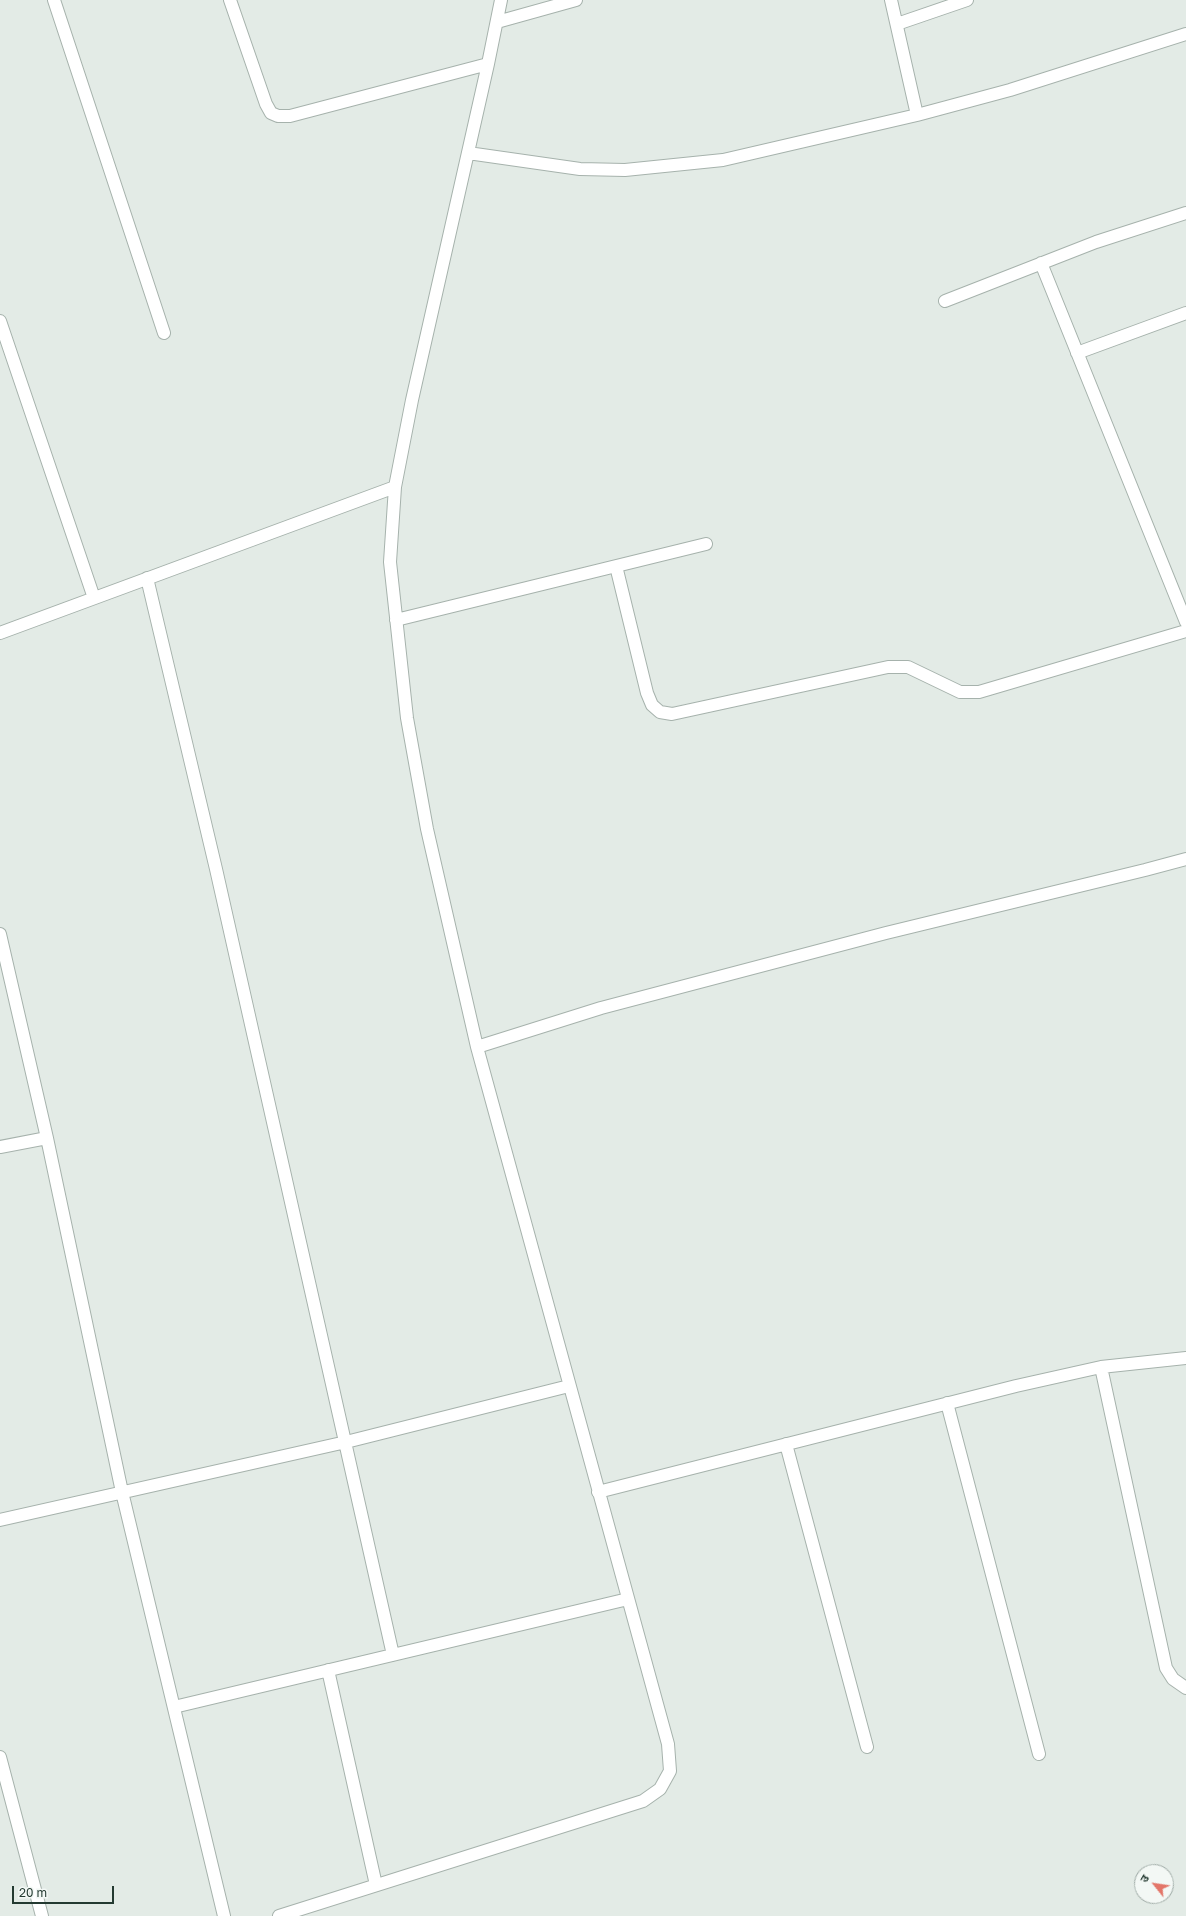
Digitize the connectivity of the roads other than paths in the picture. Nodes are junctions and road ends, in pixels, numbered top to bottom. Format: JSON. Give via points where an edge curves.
{"nodes":[{"id":1,"x":54,"y":0,"type":"edge"},
{"id":2,"x":230,"y":0,"type":"edge"},
{"id":3,"x":501,"y":0,"type":"edge"},
{"id":4,"x":576,"y":0,"type":"edge"},
{"id":5,"x":892,"y":0,"type":"edge"},
{"id":6,"x":967,"y":0,"type":"edge"},
{"id":7,"x":497,"y":22,"type":"junction"},
{"id":8,"x":897,"y":24,"type":"junction"},
{"id":9,"x":1186,"y":34,"type":"edge"},
{"id":10,"x":488,"y":64,"type":"junction"},
{"id":11,"x":917,"y":115,"type":"junction"},
{"id":12,"x":468,"y":153,"type":"junction"},
{"id":13,"x":1186,"y":213,"type":"edge"},
{"id":14,"x":1040,"y":263,"type":"junction"},
{"id":15,"x":945,"y":302,"type":"dead end"},
{"id":16,"x":1186,"y":313,"type":"edge"},
{"id":17,"x":0,"y":321,"type":"edge"},
{"id":18,"x":164,"y":333,"type":"dead end"},
{"id":19,"x":1077,"y":353,"type":"junction"},
{"id":20,"x":394,"y":487,"type":"junction"},
{"id":21,"x":706,"y":544,"type":"dead end"},
{"id":22,"x":616,"y":566,"type":"junction"},
{"id":23,"x":147,"y":578,"type":"junction"},
{"id":24,"x":94,"y":598,"type":"junction"},
{"id":25,"x":396,"y":620,"type":"junction"},
{"id":26,"x":1186,"y":622,"type":"edge"},
{"id":27,"x":1186,"y":630,"type":"edge"},
{"id":28,"x":0,"y":633,"type":"edge"},
{"id":29,"x":1186,"y":859,"type":"edge"},
{"id":30,"x":0,"y":934,"type":"edge"},
{"id":31,"x":477,"y":1047,"type":"junction"},
{"id":32,"x":47,"y":1138,"type":"junction"},
{"id":33,"x":0,"y":1147,"type":"edge"},
{"id":34,"x":1186,"y":1358,"type":"edge"},
{"id":35,"x":1101,"y":1368,"type":"junction"},
{"id":36,"x":569,"y":1386,"type":"junction"},
{"id":37,"x":947,"y":1403,"type":"junction"},
{"id":38,"x":346,"y":1442,"type":"junction"},
{"id":39,"x":786,"y":1444,"type":"junction"},
{"id":40,"x":122,"y":1492,"type":"junction"},
{"id":41,"x":598,"y":1492,"type":"junction"},
{"id":42,"x":0,"y":1520,"type":"edge"},
{"id":43,"x":628,"y":1599,"type":"junction"},
{"id":44,"x":393,"y":1655,"type":"junction"},
{"id":45,"x":328,"y":1670,"type":"junction"},
{"id":46,"x":1186,"y":1688,"type":"edge"},
{"id":47,"x":174,"y":1707,"type":"junction"},
{"id":48,"x":867,"y":1747,"type":"dead end"},
{"id":49,"x":1039,"y":1754,"type":"dead end"},
{"id":50,"x":0,"y":1757,"type":"edge"},
{"id":51,"x":376,"y":1885,"type":"junction"},
{"id":52,"x":42,"y":1916,"type":"edge"},
{"id":53,"x":224,"y":1916,"type":"edge"},
{"id":54,"x":279,"y":1916,"type":"edge"}],
"edges":[{"from":1,"to":18,"type":"street"},
{"from":2,"to":10,"type":"street","via":[[266,104],[271,113],[278,116],[290,116]]},
{"from":3,"to":7,"type":"street"},
{"from":4,"to":7,"type":"street"},
{"from":5,"to":8,"type":"street"},
{"from":6,"to":8,"type":"street"},
{"from":7,"to":10,"type":"street"},
{"from":8,"to":11,"type":"street"},
{"from":9,"to":11,"type":"street","via":[[1010,90]]},
{"from":10,"to":12,"type":"street"},
{"from":11,"to":12,"type":"street","via":[[723,160],[625,170],[580,169]]},
{"from":12,"to":20,"type":"street"},
{"from":13,"to":14,"type":"street"},
{"from":14,"to":15,"type":"street"},
{"from":14,"to":19,"type":"street"},
{"from":16,"to":19,"type":"street"},
{"from":17,"to":24,"type":"street"},
{"from":19,"to":26,"type":"street"},
{"from":20,"to":23,"type":"street"},
{"from":20,"to":25,"type":"street","via":[[390,562]]},
{"from":21,"to":22,"type":"street"},
{"from":22,"to":25,"type":"street"},
{"from":22,"to":27,"type":"street","via":[[647,693],[652,705],[660,712],[672,714],[888,667],[908,667],[960,692],[979,692]]},
{"from":23,"to":24,"type":"street"},
{"from":23,"to":38,"type":"street"},
{"from":24,"to":28,"type":"street"},
{"from":25,"to":31,"type":"street","via":[[406,718],[426,822]]},
{"from":29,"to":31,"type":"street","via":[[886,933],[602,1008]]},
{"from":30,"to":32,"type":"street"},
{"from":31,"to":36,"type":"street"},
{"from":32,"to":33,"type":"street"},
{"from":32,"to":40,"type":"street"},
{"from":34,"to":35,"type":"street"},
{"from":35,"to":37,"type":"street"},
{"from":35,"to":46,"type":"street","via":[[1166,1668],[1173,1679]]},
{"from":36,"to":38,"type":"street"},
{"from":36,"to":41,"type":"street"},
{"from":37,"to":39,"type":"street"},
{"from":37,"to":49,"type":"street"},
{"from":38,"to":40,"type":"street"},
{"from":38,"to":44,"type":"street"},
{"from":39,"to":41,"type":"street"},
{"from":39,"to":48,"type":"street"},
{"from":40,"to":42,"type":"street"},
{"from":40,"to":47,"type":"street"},
{"from":41,"to":43,"type":"street"},
{"from":43,"to":44,"type":"street"},
{"from":43,"to":51,"type":"street","via":[[668,1744],[670,1771],[660,1789],[643,1801]]},
{"from":44,"to":45,"type":"street"},
{"from":45,"to":47,"type":"street"},
{"from":45,"to":51,"type":"street"},
{"from":47,"to":53,"type":"street"},
{"from":50,"to":52,"type":"street"},
{"from":51,"to":54,"type":"street"}]}
